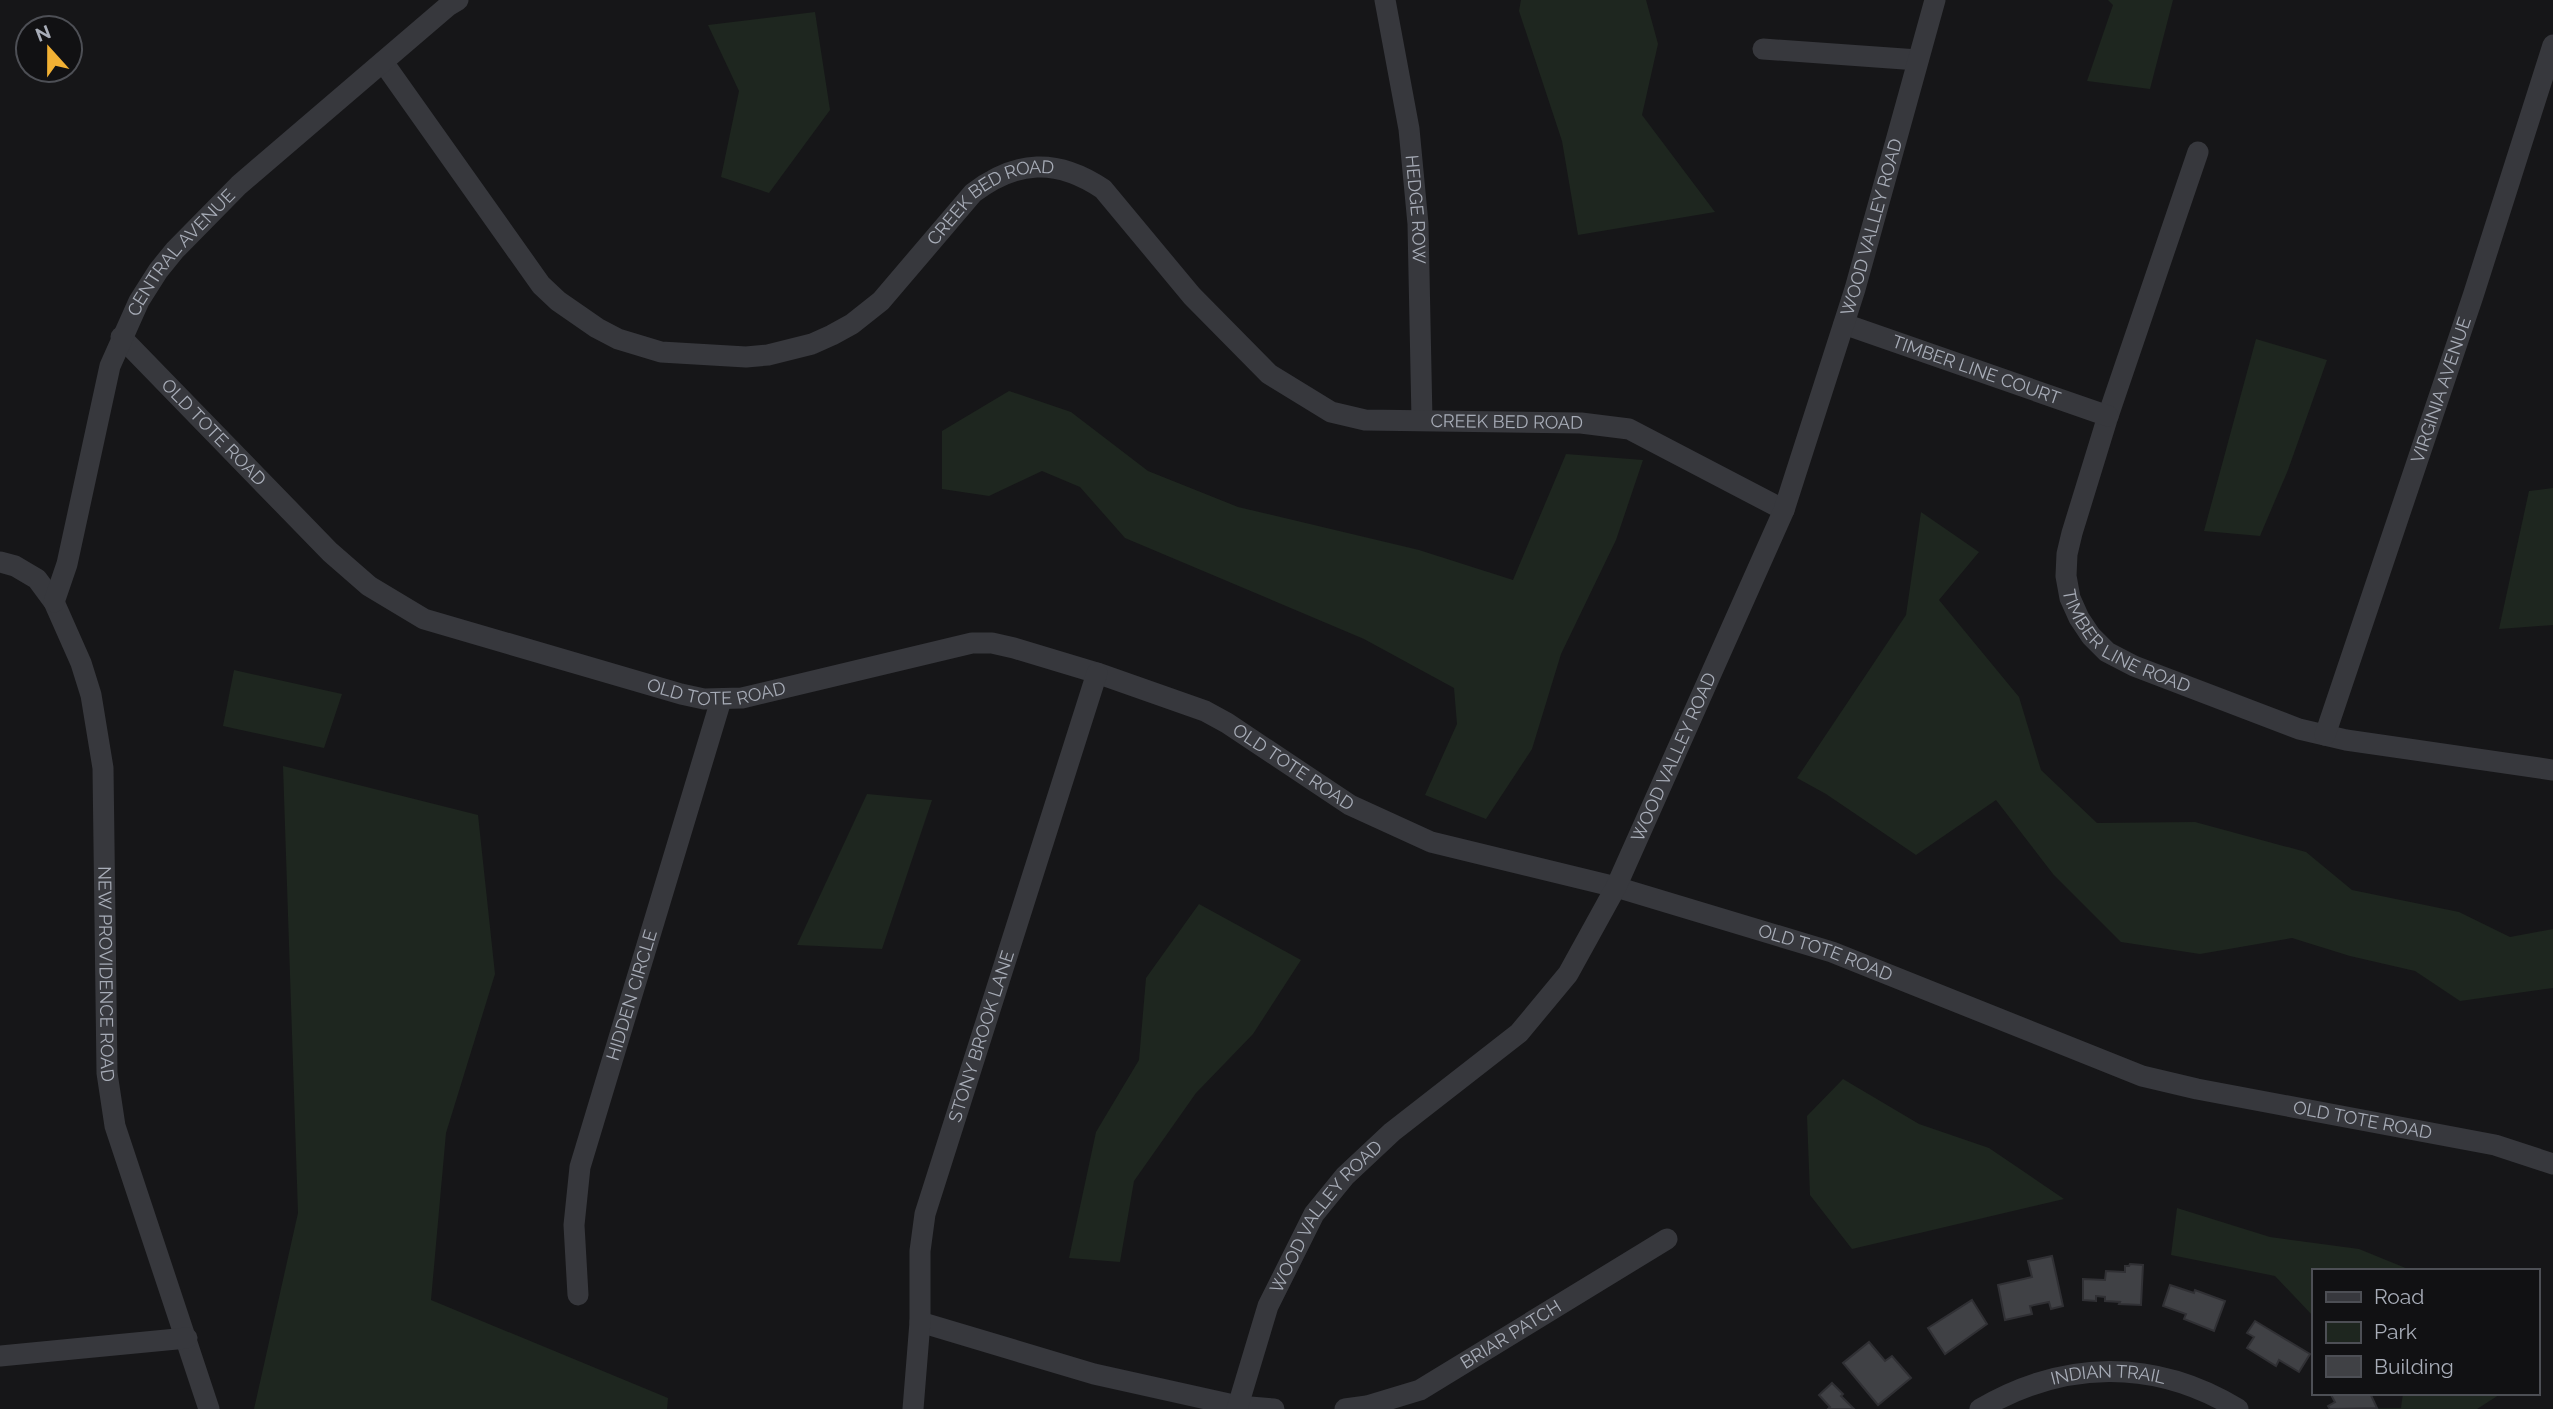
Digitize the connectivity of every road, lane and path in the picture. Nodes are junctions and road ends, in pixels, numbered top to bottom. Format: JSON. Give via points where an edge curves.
{"nodes":[{"id":1,"x":458,"y":0,"type":"edge"},
{"id":2,"x":1385,"y":0,"type":"edge"},
{"id":3,"x":1935,"y":0,"type":"edge"},
{"id":4,"x":2553,"y":45,"type":"edge"},
{"id":5,"x":1763,"y":49,"type":"dead end"},
{"id":6,"x":1919,"y":60,"type":"junction"},
{"id":7,"x":383,"y":62,"type":"junction"},
{"id":8,"x":2198,"y":152,"type":"dead end"},
{"id":9,"x":1844,"y":324,"type":"junction"},
{"id":10,"x":121,"y":337,"type":"junction"},
{"id":11,"x":2108,"y":416,"type":"junction"},
{"id":12,"x":1422,"y":420,"type":"junction"},
{"id":13,"x":1784,"y":510,"type":"junction"},
{"id":14,"x":0,"y":562,"type":"edge"},
{"id":15,"x":54,"y":602,"type":"junction"},
{"id":16,"x":1097,"y":673,"type":"junction"},
{"id":17,"x":721,"y":700,"type":"junction"},
{"id":18,"x":2325,"y":735,"type":"junction"},
{"id":19,"x":2553,"y":770,"type":"edge"},
{"id":20,"x":1616,"y":887,"type":"junction"},
{"id":21,"x":2553,"y":1164,"type":"edge"},
{"id":22,"x":1667,"y":1239,"type":"dead end"},
{"id":23,"x":578,"y":1295,"type":"dead end"},
{"id":24,"x":920,"y":1322,"type":"junction"},
{"id":25,"x":187,"y":1338,"type":"junction"},
{"id":26,"x":0,"y":1356,"type":"edge"},
{"id":27,"x":1238,"y":1407,"type":"edge"},
{"id":28,"x":209,"y":1409,"type":"edge"},
{"id":29,"x":913,"y":1409,"type":"edge"},
{"id":30,"x":1274,"y":1409,"type":"edge"},
{"id":31,"x":1345,"y":1409,"type":"edge"},
{"id":32,"x":1980,"y":1409,"type":"edge"},
{"id":33,"x":2238,"y":1409,"type":"edge"}],
"edges":[{"from":1,"to":7,"type":"street","name":"CENTRAL AVENUE"},
{"from":2,"to":12,"type":"street","name":"HEDGE ROW","via":[[1409,129],[1418,224]]},
{"from":3,"to":6,"type":"street","name":"WOOD VALLEY ROAD"},
{"from":4,"to":18,"type":"street","name":"VIRGINIA AVENUE"},
{"from":5,"to":6,"type":"street"},
{"from":6,"to":9,"type":"street","name":"WOOD VALLEY ROAD"},
{"from":7,"to":10,"type":"street","name":"CENTRAL AVENUE","via":[[239,185],[175,250],[139,301]]},
{"from":7,"to":12,"type":"street","name":"CREEK BED ROAD","via":[[541,285],[576,316],[640,347],[746,357],[790,351],[832,335],[881,301],[981,187],[1007,173],[1047,167],[1067,170],[1103,189],[1192,296],[1269,374],[1331,412],[1365,420]]},
{"from":8,"to":11,"type":"street","name":"TIMBER LINE ROAD"},
{"from":9,"to":11,"type":"street","name":"TIMBER LINE COURT"},
{"from":9,"to":13,"type":"street","name":"WOOD VALLEY ROAD"},
{"from":10,"to":15,"type":"street","name":"CENTRAL AVENUE","via":[[107,378],[75,532]]},
{"from":10,"to":17,"type":"street","name":"OLD TOTE ROAD","via":[[330,552],[369,586],[424,619],[681,694]]},
{"from":11,"to":18,"type":"street","name":"TIMBER LINE ROAD","via":[[2067,554],[2070,598],[2091,636],[2107,652],[2134,666]]},
{"from":12,"to":13,"type":"street","name":"CREEK BED ROAD","via":[[1581,423],[1629,429]]},
{"from":13,"to":20,"type":"street","name":"WOOD VALLEY ROAD"},
{"from":14,"to":15,"type":"street","name":"NEW PROVIDENCE ROAD","via":[[37,579]]},
{"from":15,"to":25,"type":"street","name":"NEW PROVIDENCE ROAD","via":[[92,695],[103,768],[110,1100]]},
{"from":16,"to":17,"type":"street","name":"OLD TOTE ROAD","via":[[1014,648],[972,643]]},
{"from":16,"to":20,"type":"street","name":"OLD TOTE ROAD","via":[[1205,711],[1350,805],[1431,842]]},
{"from":16,"to":24,"type":"street","name":"STONY BROOK LANE","via":[[925,1214]]},
{"from":17,"to":23,"type":"street","name":"HIDDEN CIRCLE","via":[[580,1167],[574,1224]]},
{"from":18,"to":19,"type":"street","name":"TIMBER LINE ROAD"},
{"from":20,"to":21,"type":"street","name":"OLD TOTE ROAD","via":[[1832,952],[2142,1076],[2495,1144]]},
{"from":20,"to":27,"type":"street","name":"WOOD VALLEY ROAD","via":[[1567,974],[1519,1033],[1392,1132],[1345,1176],[1314,1214],[1268,1306]]},
{"from":22,"to":31,"type":"street","name":"BRIAR PATCH","via":[[1420,1390]]},
{"from":24,"to":27,"type":"street","via":[[1094,1374]]},
{"from":24,"to":29,"type":"street","name":"STONY BROOK LANE"},
{"from":25,"to":26,"type":"street"},
{"from":25,"to":28,"type":"street","name":"NEW PROVIDENCE ROAD"},
{"from":27,"to":30,"type":"street"},
{"from":32,"to":33,"type":"street","name":"INDIAN TRAIL","via":[[2044,1380],[2118,1371],[2191,1385]]}]}
